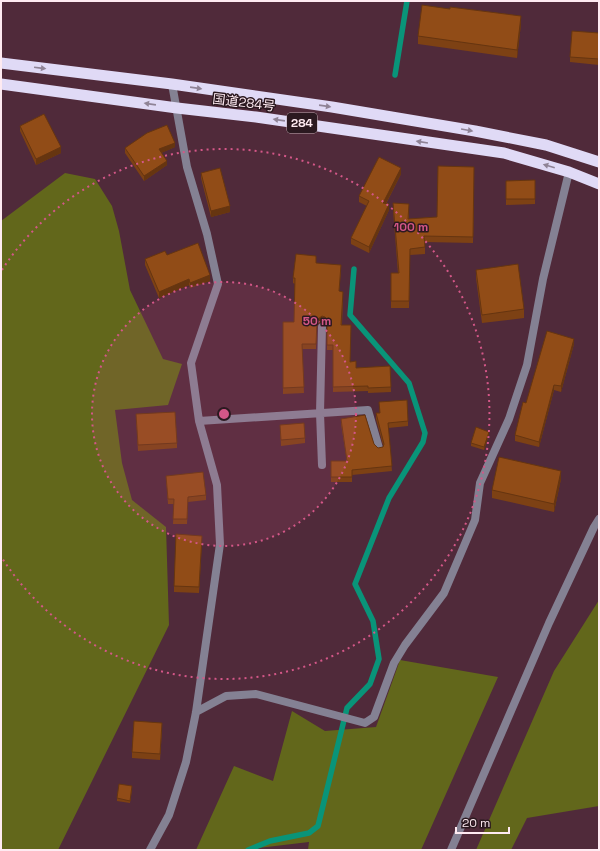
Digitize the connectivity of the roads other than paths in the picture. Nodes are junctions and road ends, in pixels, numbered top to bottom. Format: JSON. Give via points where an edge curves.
{"nodes":[{"id":1,"x":1,"y":63,"type":"edge"},
{"id":2,"x":1,"y":84,"type":"edge"},
{"id":3,"x":172,"y":84,"type":"junction"},
{"id":4,"x":177,"y":108,"type":"junction"},
{"id":5,"x":599,"y":162,"type":"edge"},
{"id":6,"x":569,"y":172,"type":"junction"},
{"id":7,"x":599,"y":184,"type":"edge"},
{"id":8,"x":322,"y":327,"type":"dead end"},
{"id":9,"x":320,"y":413,"type":"junction"},
{"id":10,"x":199,"y":421,"type":"junction"},
{"id":11,"x":379,"y":448,"type":"edge"},
{"id":12,"x":322,"y":465,"type":"dead end"},
{"id":13,"x":599,"y":519,"type":"edge"},
{"id":14,"x":196,"y":712,"type":"junction"},
{"id":15,"x":150,"y":850,"type":"edge"},
{"id":16,"x":451,"y":850,"type":"edge"}],
"edges":[{"from":1,"to":3,"type":"highway","name":"国道284号","number":"284","one_way":true},
{"from":4,"to":2,"type":"highway","name":"国道284号","number":"284","one_way":true},
{"from":3,"to":4,"type":"street"},
{"from":3,"to":5,"type":"highway","name":"国道284号","number":"284","one_way":true,"via":[[475,131],[546,145]]},
{"from":6,"to":4,"type":"highway","name":"国道284号","number":"284","one_way":true,"via":[[504,153]]},
{"from":4,"to":10,"type":"street","via":[[187,167],[207,234],[218,284],[191,363]]},
{"from":6,"to":7,"type":"highway","name":"国道284号","number":"284"},
{"from":6,"to":14,"type":"street","via":[[543,278],[527,366],[509,419],[480,483],[475,520],[444,593],[394,663],[374,717],[365,723],[256,694],[226,696]]},
{"from":8,"to":9,"type":"street"},
{"from":9,"to":10,"type":"street"},
{"from":9,"to":11,"type":"street","via":[[368,410]]},
{"from":9,"to":12,"type":"street"},
{"from":10,"to":14,"type":"street","via":[[217,485],[220,544]]},
{"from":13,"to":16,"type":"street","via":[[549,624]]},
{"from":14,"to":15,"type":"street","via":[[186,762],[169,815]]}]}
